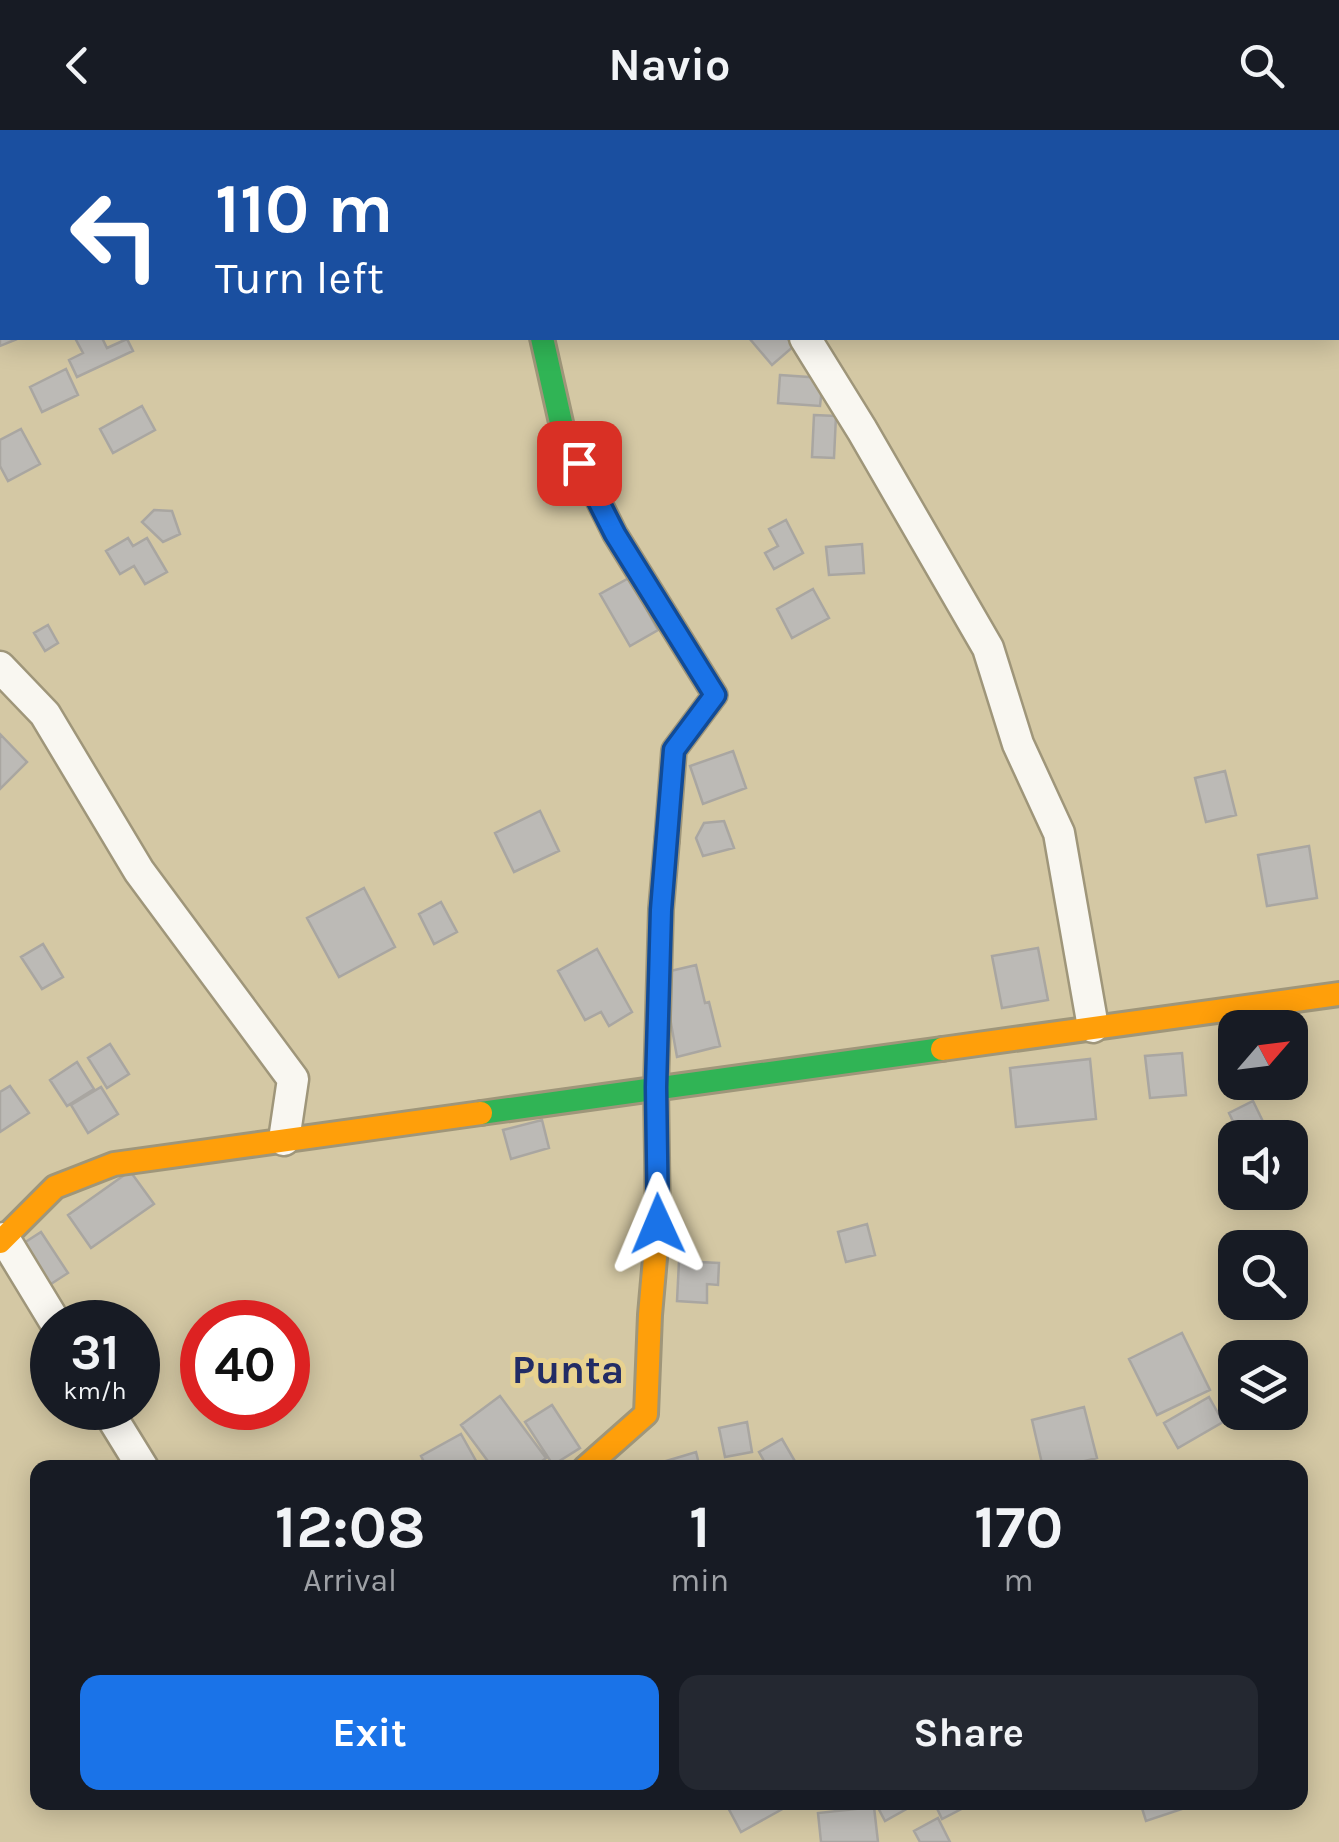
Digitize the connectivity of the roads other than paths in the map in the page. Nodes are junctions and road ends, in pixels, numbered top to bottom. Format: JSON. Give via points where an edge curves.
{"nodes":[{"id":1,"x":542,"y":340,"type":"edge"},
{"id":2,"x":805,"y":340,"type":"edge"},
{"id":3,"x":0,"y":667,"type":"edge"},
{"id":4,"x":1339,"y":994,"type":"edge"},
{"id":5,"x":1094,"y":1027,"type":"junction"},
{"id":6,"x":656,"y":1087,"type":"junction"},
{"id":7,"x":284,"y":1140,"type":"junction"},
{"id":8,"x":2,"y":1240,"type":"edge"},
{"id":9,"x":41,"y":1300,"type":"edge"},
{"id":10,"x":119,"y":1430,"type":"edge"},
{"id":11,"x":137,"y":1460,"type":"edge"},
{"id":12,"x":594,"y":1460,"type":"edge"}],
"edges":[{"from":1,"to":6,"type":"street","via":[[562,428],[615,534],[715,695],[674,750]]},
{"from":2,"to":5,"type":"street","via":[[988,648],[1018,744],[1059,833]]},
{"from":3,"to":7,"type":"street","via":[[45,714],[139,871],[293,1079]]},
{"from":4,"to":5,"type":"street"},
{"from":5,"to":6,"type":"street"},
{"from":6,"to":7,"type":"street"},
{"from":6,"to":12,"type":"street","via":[[658,1224],[646,1414]]},
{"from":7,"to":8,"type":"street","via":[[114,1164],[55,1187]]},
{"from":8,"to":9,"type":"street"},
{"from":10,"to":11,"type":"street"}]}
